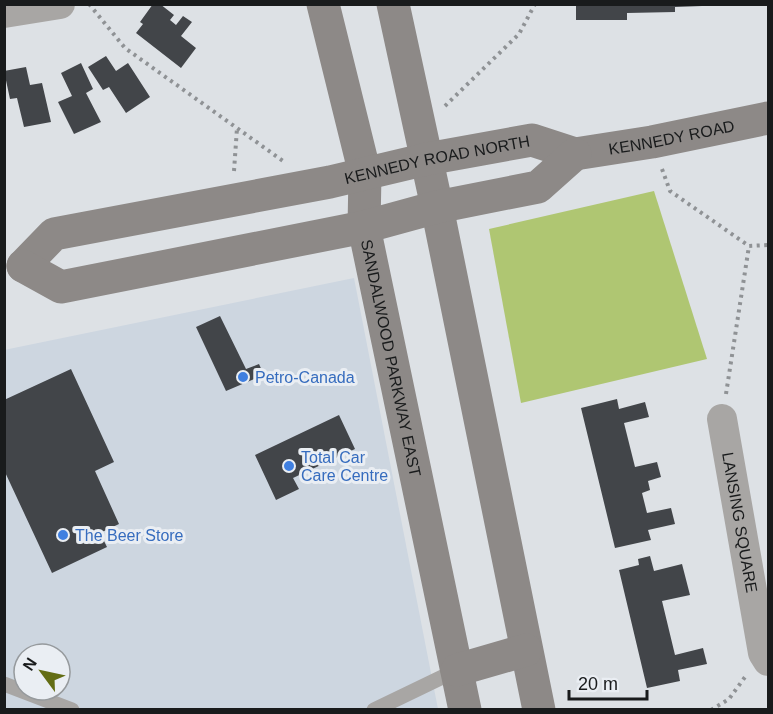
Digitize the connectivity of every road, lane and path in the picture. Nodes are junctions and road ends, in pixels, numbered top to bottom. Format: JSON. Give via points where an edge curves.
{"nodes":[{"id":1,"x":60,"y":4,"type":"edge"},
{"id":2,"x":89,"y":4,"type":"edge"},
{"id":3,"x":323,"y":4,"type":"edge"},
{"id":4,"x":393,"y":4,"type":"edge"},
{"id":5,"x":535,"y":4,"type":"edge"},
{"id":6,"x":4,"y":13,"type":"edge"},
{"id":7,"x":768,"y":118,"type":"edge"},
{"id":8,"x":237,"y":127,"type":"junction"},
{"id":9,"x":652,"y":142,"type":"junction"},
{"id":10,"x":423,"y":145,"type":"junction"},
{"id":11,"x":574,"y":154,"type":"junction"},
{"id":12,"x":283,"y":162,"type":"dead end"},
{"id":13,"x":234,"y":172,"type":"dead end"},
{"id":14,"x":365,"y":174,"type":"junction"},
{"id":15,"x":437,"y":207,"type":"junction"},
{"id":16,"x":364,"y":227,"type":"junction"},
{"id":17,"x":768,"y":245,"type":"edge"},
{"id":18,"x":749,"y":246,"type":"junction"},
{"id":19,"x":14,"y":268,"type":"edge"},
{"id":20,"x":722,"y":418,"type":"joint"},
{"id":21,"x":526,"y":650,"type":"junction"},
{"id":22,"x":766,"y":657,"type":"edge"},
{"id":23,"x":457,"y":670,"type":"junction"},
{"id":24,"x":4,"y":684,"type":"edge"},
{"id":25,"x":72,"y":710,"type":"edge"},
{"id":26,"x":374,"y":710,"type":"edge"},
{"id":27,"x":465,"y":710,"type":"edge"},
{"id":28,"x":539,"y":710,"type":"edge"},
{"id":29,"x":711,"y":710,"type":"edge"}],
"edges":[{"from":1,"to":6,"type":"street"},
{"from":2,"to":8,"type":"path","via":[[125,48]]},
{"from":3,"to":14,"type":"main road","name":"SANDALWOOD PARKWAY EAST"},
{"from":4,"to":10,"type":"main road"},
{"from":5,"to":10,"type":"path","via":[[519,34]]},
{"from":7,"to":9,"type":"main road","name":"KENNEDY ROAD"},
{"from":8,"to":12,"type":"path"},
{"from":8,"to":13,"type":"path"},
{"from":9,"to":11,"type":"main road","name":"KENNEDY ROAD"},
{"from":9,"to":18,"type":"path","via":[[670,191]]},
{"from":10,"to":11,"type":"main road","name":"KENNEDY ROAD NORTH","via":[[532,140]]},
{"from":10,"to":14,"type":"main road","name":"KENNEDY ROAD NORTH"},
{"from":10,"to":15,"type":"main road"},
{"from":11,"to":15,"type":"main road","name":"KENNEDY ROAD NORTH","via":[[538,187]]},
{"from":14,"to":16,"type":"main road","name":"SANDALWOOD PARKWAY EAST"},
{"from":14,"to":19,"type":"main road","name":"KENNEDY ROAD NORTH","via":[[54,234]]},
{"from":15,"to":16,"type":"main road","name":"KENNEDY ROAD NORTH"},
{"from":15,"to":21,"type":"main road"},
{"from":16,"to":19,"type":"main road","name":"KENNEDY ROAD NORTH","via":[[61,287]]},
{"from":16,"to":23,"type":"main road","name":"SANDALWOOD PARKWAY EAST"},
{"from":17,"to":18,"type":"path"},
{"from":18,"to":20,"type":"path"},
{"from":20,"to":22,"type":"street","name":"LANSING SQUARE"},
{"from":21,"to":23,"type":"main road"},
{"from":21,"to":28,"type":"main road"},
{"from":22,"to":29,"type":"path","via":[[729,699]]},
{"from":23,"to":26,"type":"lane"},
{"from":23,"to":27,"type":"main road","name":"SANDALWOOD PARKWAY EAST"},
{"from":24,"to":25,"type":"lane"}]}
